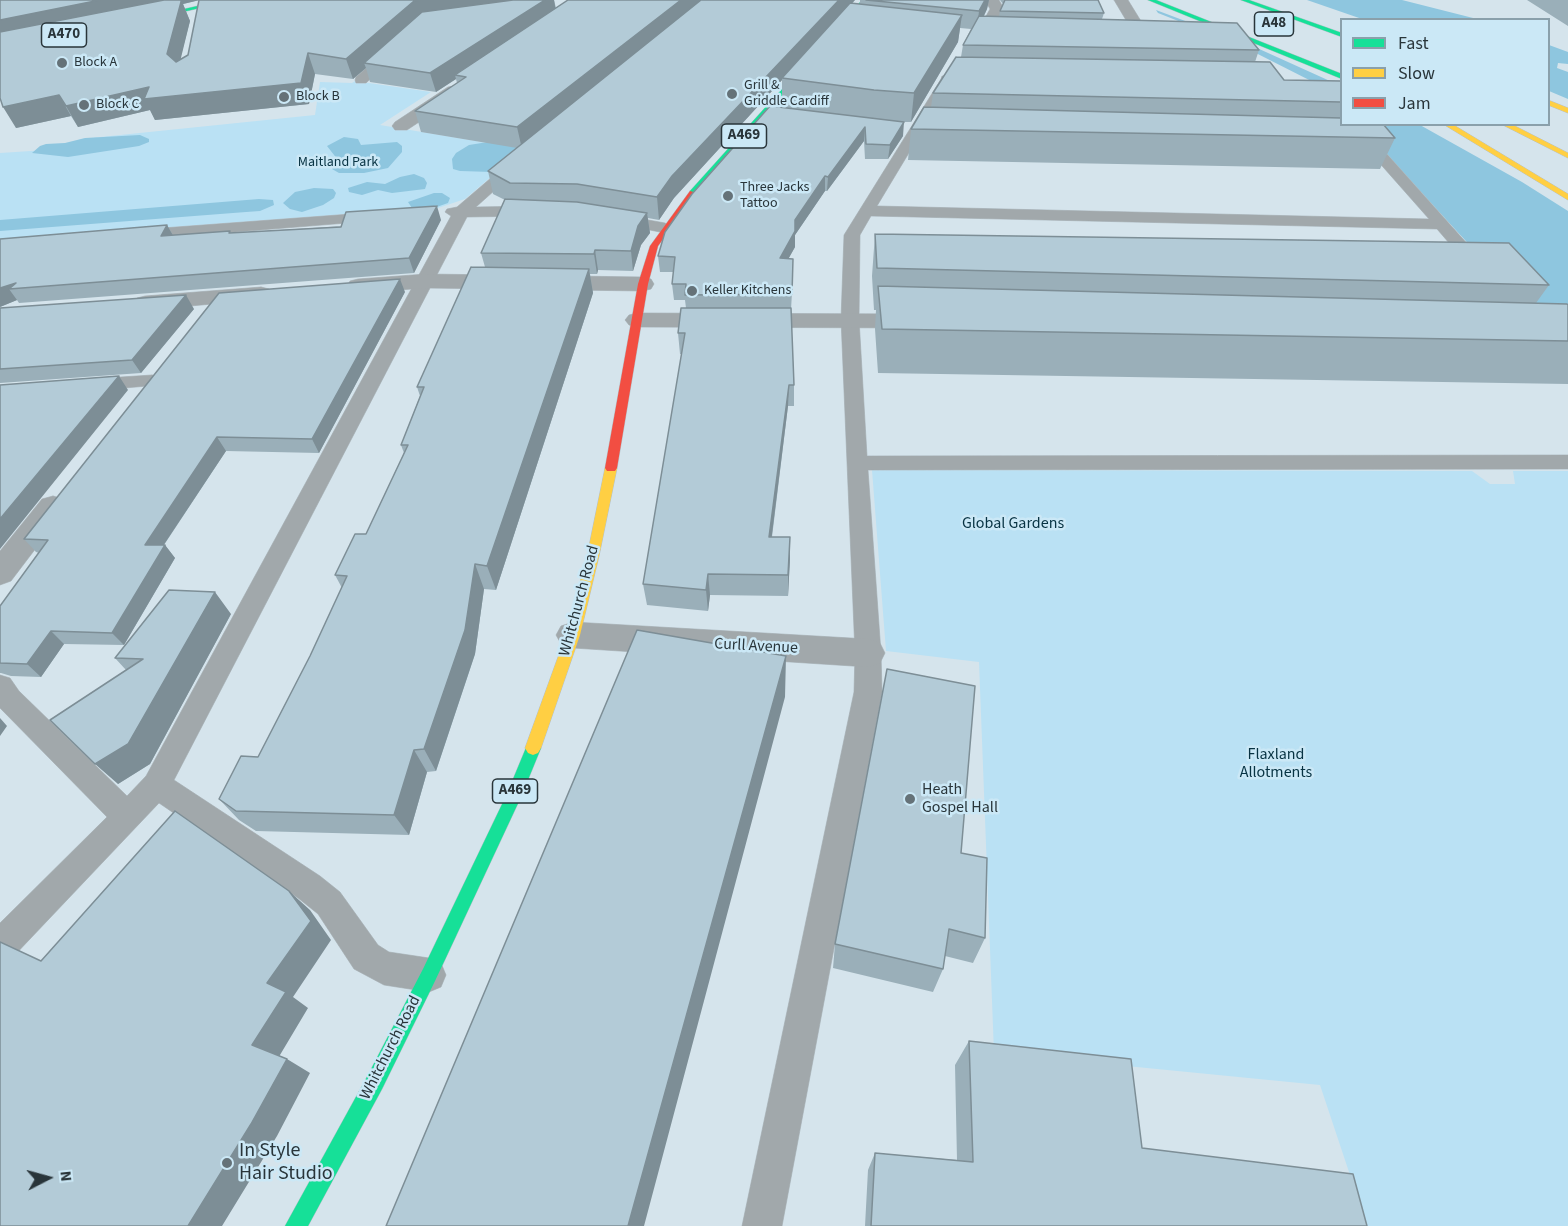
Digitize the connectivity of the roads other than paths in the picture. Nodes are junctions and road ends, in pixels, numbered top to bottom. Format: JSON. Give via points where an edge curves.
{"nodes":[{"id":1,"x":182,"y":0,"type":"edge"},
{"id":2,"x":865,"y":0,"type":"edge"},
{"id":3,"x":992,"y":0,"type":"edge"},
{"id":4,"x":1121,"y":0,"type":"edge"},
{"id":5,"x":1151,"y":0,"type":"edge"},
{"id":6,"x":151,"y":3,"type":"edge"},
{"id":7,"x":238,"y":3,"type":"edge"},
{"id":8,"x":1240,"y":5,"type":"edge"},
{"id":9,"x":130,"y":13,"type":"junction"},
{"id":10,"x":844,"y":23,"type":"junction"},
{"id":11,"x":861,"y":25,"type":"edge"},
{"id":12,"x":1340,"y":35,"type":"edge"},
{"id":13,"x":983,"y":36,"type":"edge"},
{"id":14,"x":1302,"y":36,"type":"dead end"},
{"id":15,"x":1121,"y":39,"type":"edge"},
{"id":16,"x":405,"y":40,"type":"edge"},
{"id":17,"x":1340,"y":77,"type":"edge"},
{"id":18,"x":965,"y":79,"type":"edge"},
{"id":19,"x":361,"y":80,"type":"dead end"},
{"id":20,"x":468,"y":82,"type":"edge"},
{"id":21,"x":1550,"y":103,"type":"edge"},
{"id":22,"x":1567,"y":110,"type":"edge"},
{"id":23,"x":765,"y":111,"type":"junction"},
{"id":24,"x":785,"y":114,"type":"edge"},
{"id":25,"x":400,"y":126,"type":"dead end"},
{"id":26,"x":1449,"y":126,"type":"edge"},
{"id":27,"x":1450,"y":126,"type":"edge"},
{"id":28,"x":1508,"y":126,"type":"edge"},
{"id":29,"x":894,"y":128,"type":"edge"},
{"id":30,"x":915,"y":130,"type":"junction"},
{"id":31,"x":939,"y":130,"type":"edge"},
{"id":32,"x":1348,"y":132,"type":"edge"},
{"id":33,"x":1368,"y":141,"type":"joint"},
{"id":34,"x":536,"y":148,"type":"edge"},
{"id":35,"x":1568,"y":156,"type":"edge"},
{"id":36,"x":1568,"y":183,"type":"edge"},
{"id":37,"x":1568,"y":198,"type":"edge"},
{"id":38,"x":866,"y":211,"type":"junction"},
{"id":39,"x":461,"y":212,"type":"junction"},
{"id":40,"x":545,"y":212,"type":"edge"},
{"id":41,"x":438,"y":213,"type":"edge"},
{"id":42,"x":392,"y":216,"type":"edge"},
{"id":43,"x":601,"y":217,"type":"edge"},
{"id":44,"x":1442,"y":224,"type":"junction"},
{"id":45,"x":665,"y":228,"type":"junction"},
{"id":46,"x":121,"y":237,"type":"edge"},
{"id":47,"x":426,"y":281,"type":"junction"},
{"id":48,"x":643,"y":284,"type":"junction"},
{"id":49,"x":1495,"y":285,"type":"edge"},
{"id":50,"x":333,"y":288,"type":"edge"},
{"id":51,"x":287,"y":292,"type":"edge"},
{"id":52,"x":218,"y":297,"type":"junction"},
{"id":53,"x":126,"y":304,"type":"edge"},
{"id":54,"x":850,"y":319,"type":"junction"},
{"id":55,"x":637,"y":320,"type":"junction"},
{"id":56,"x":945,"y":322,"type":"edge"},
{"id":57,"x":195,"y":328,"type":"edge"},
{"id":58,"x":159,"y":372,"type":"joint"},
{"id":59,"x":71,"y":387,"type":"edge"},
{"id":60,"x":130,"y":409,"type":"edge"},
{"id":61,"x":1568,"y":462,"type":"edge"},
{"id":62,"x":856,"y":463,"type":"junction"},
{"id":63,"x":72,"y":482,"type":"edge"},
{"id":64,"x":0,"y":573,"type":"edge"},
{"id":65,"x":573,"y":635,"type":"junction"},
{"id":66,"x":868,"y":653,"type":"junction"},
{"id":67,"x":0,"y":686,"type":"edge"},
{"id":68,"x":156,"y":785,"type":"junction"},
{"id":69,"x":128,"y":817,"type":"junction"},
{"id":70,"x":0,"y":946,"type":"edge"},
{"id":71,"x":429,"y":975,"type":"junction"},
{"id":72,"x":296,"y":1226,"type":"edge"},
{"id":73,"x":762,"y":1226,"type":"edge"}],
"edges":[{"from":1,"to":9,"type":"main road"},
{"from":2,"to":10,"type":"main road","name":"Whitchurch Road","number":"A469"},
{"from":3,"to":13,"type":"street","via":[[997,9]]},
{"from":4,"to":15,"type":"street","via":[[1150,39]]},
{"from":5,"to":17,"type":"main road"},
{"from":6,"to":9,"type":"main road"},
{"from":7,"to":9,"type":"main road"},
{"from":7,"to":9,"type":"main road","via":[[198,17]]},
{"from":8,"to":12,"type":"main road","number":"A48"},
{"from":8,"to":14,"type":"main road","number":"A48"},
{"from":10,"to":11,"type":"street"},
{"from":10,"to":23,"type":"main road","name":"Whitchurch Road","number":"A469"},
{"from":16,"to":19,"type":"lane"},
{"from":18,"to":30,"type":"lane","via":[[950,74]]},
{"from":20,"to":25,"type":"street"},
{"from":21,"to":22,"type":"main road"},
{"from":23,"to":24,"type":"street"},
{"from":23,"to":45,"type":"main road","name":"Whitchurch Road","number":"A469"},
{"from":26,"to":37,"type":"main road"},
{"from":27,"to":36,"type":"main road"},
{"from":28,"to":35,"type":"main road"},
{"from":29,"to":30,"type":"street"},
{"from":30,"to":31,"type":"street"},
{"from":30,"to":38,"type":"lane"},
{"from":32,"to":33,"type":"street"},
{"from":33,"to":44,"type":"lane"},
{"from":34,"to":39,"type":"lane"},
{"from":38,"to":44,"type":"lane"},
{"from":38,"to":54,"type":"lane","via":[[852,235]]},
{"from":39,"to":40,"type":"lane"},
{"from":39,"to":41,"type":"lane"},
{"from":39,"to":47,"type":"lane"},
{"from":42,"to":46,"type":"lane"},
{"from":43,"to":45,"type":"lane"},
{"from":44,"to":49,"type":"lane"},
{"from":45,"to":48,"type":"main road","name":"Whitchurch Road","number":"A469","via":[[649,259]]},
{"from":47,"to":48,"type":"street"},
{"from":47,"to":50,"type":"street"},
{"from":47,"to":68,"type":"lane"},
{"from":48,"to":55,"type":"main road","name":"Whitchurch Road","number":"A469"},
{"from":51,"to":52,"type":"street"},
{"from":52,"to":53,"type":"street"},
{"from":52,"to":57,"type":"street"},
{"from":54,"to":55,"type":"street"},
{"from":54,"to":56,"type":"street"},
{"from":54,"to":62,"type":"lane"},
{"from":55,"to":65,"type":"main road","name":"Whitchurch Road","number":"A469","via":[[607,491]]},
{"from":58,"to":59,"type":"lane"},
{"from":58,"to":60,"type":"street"},
{"from":61,"to":62,"type":"lane"},
{"from":62,"to":66,"type":"lane"},
{"from":63,"to":64,"type":"street"},
{"from":65,"to":66,"type":"street","name":"Curll Avenue"},
{"from":65,"to":71,"type":"main road","name":"Whitchurch Road","number":"A469","via":[[513,797]]},
{"from":66,"to":73,"type":"lane","via":[[868,692]]},
{"from":67,"to":69,"type":"lane"},
{"from":68,"to":69,"type":"lane"},
{"from":68,"to":71,"type":"lane","via":[[309,887],[328,903],[366,957],[384,968]]},
{"from":69,"to":70,"type":"lane"},
{"from":71,"to":72,"type":"main road","name":"Whitchurch Road","number":"A469"}]}
